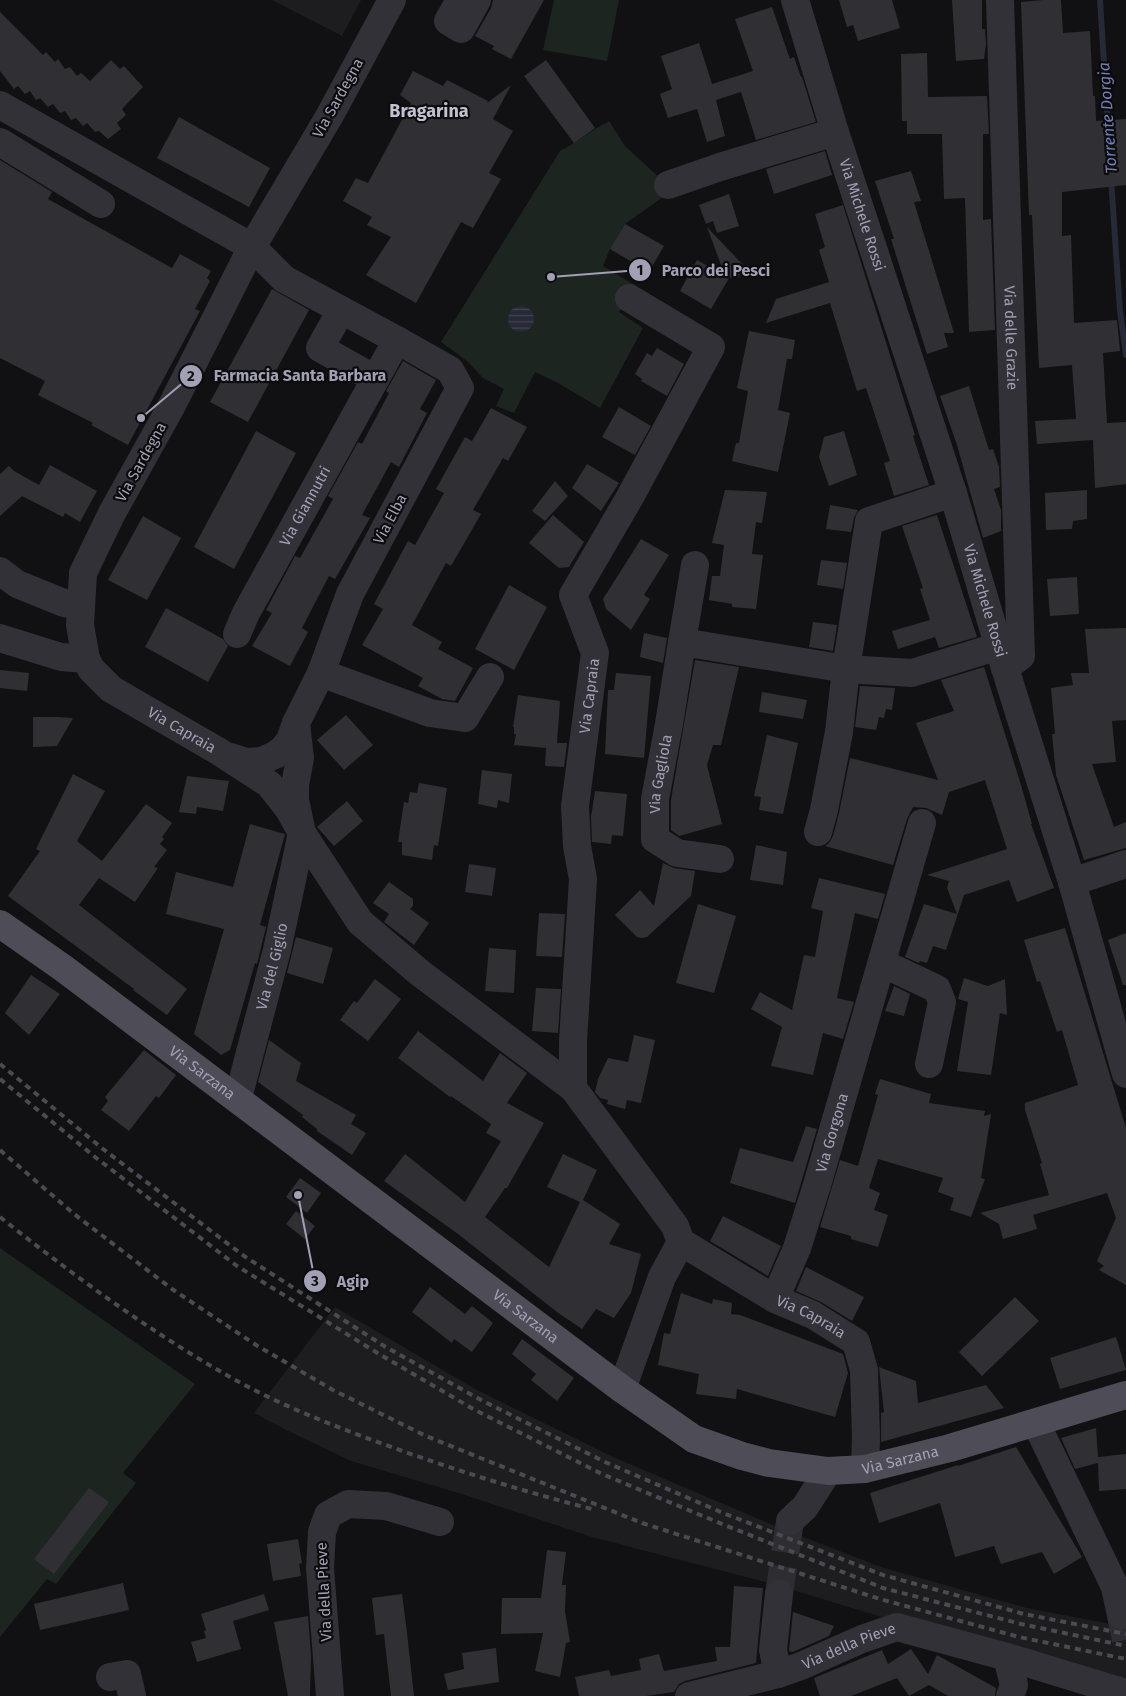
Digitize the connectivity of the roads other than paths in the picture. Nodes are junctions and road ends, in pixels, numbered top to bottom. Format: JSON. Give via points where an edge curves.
{"nodes":[{"id":1,"x":392,"y":0,"type":"edge"},
{"id":2,"x":460,"y":0,"type":"edge"},
{"id":3,"x":477,"y":0,"type":"edge"},
{"id":4,"x":795,"y":0,"type":"edge"},
{"id":5,"x":1000,"y":0,"type":"edge"},
{"id":6,"x":0,"y":105,"type":"edge"},
{"id":7,"x":834,"y":132,"type":"junction"},
{"id":8,"x":0,"y":142,"type":"edge"},
{"id":9,"x":668,"y":186,"type":"dead end"},
{"id":10,"x":101,"y":204,"type":"dead end"},
{"id":11,"x":252,"y":247,"type":"junction"},
{"id":12,"x":630,"y":298,"type":"dead end"},
{"id":13,"x":341,"y":310,"type":"junction"},
{"id":14,"x":397,"y":340,"type":"junction"},
{"id":15,"x":374,"y":379,"type":"junction"},
{"id":16,"x":953,"y":493,"type":"junction"},
{"id":17,"x":695,"y":565,"type":"dead end"},
{"id":18,"x":1,"y":572,"type":"edge"},
{"id":19,"x":83,"y":573,"type":"junction"},
{"id":20,"x":80,"y":607,"type":"junction"},
{"id":21,"x":237,"y":634,"type":"dead end"},
{"id":22,"x":0,"y":638,"type":"edge"},
{"id":23,"x":682,"y":642,"type":"junction"},
{"id":24,"x":1002,"y":657,"type":"junction"},
{"id":25,"x":86,"y":659,"type":"junction"},
{"id":26,"x":846,"y":669,"type":"junction"},
{"id":27,"x":321,"y":673,"type":"junction"},
{"id":28,"x":490,"y":677,"type":"dead end"},
{"id":29,"x":296,"y":723,"type":"junction"},
{"id":30,"x":218,"y":752,"type":"junction"},
{"id":31,"x":261,"y":761,"type":"junction"},
{"id":32,"x":295,"y":785,"type":"junction"},
{"id":33,"x":922,"y":823,"type":"dead end"},
{"id":34,"x":818,"y":832,"type":"dead end"},
{"id":35,"x":302,"y":833,"type":"junction"},
{"id":36,"x":720,"y":859,"type":"dead end"},
{"id":37,"x":1126,"y":864,"type":"edge"},
{"id":38,"x":1072,"y":882,"type":"junction"},
{"id":39,"x":0,"y":924,"type":"edge"},
{"id":40,"x":882,"y":963,"type":"junction"},
{"id":41,"x":929,"y":1064,"type":"dead end"},
{"id":42,"x":1126,"y":1074,"type":"edge"},
{"id":43,"x":573,"y":1088,"type":"junction"},
{"id":44,"x":238,"y":1098,"type":"junction"},
{"id":45,"x":681,"y":1242,"type":"junction"},
{"id":46,"x":775,"y":1298,"type":"junction"},
{"id":47,"x":622,"y":1389,"type":"junction"},
{"id":48,"x":1126,"y":1395,"type":"edge"},
{"id":49,"x":1036,"y":1423,"type":"junction"},
{"id":50,"x":865,"y":1469,"type":"junction"},
{"id":51,"x":828,"y":1471,"type":"junction"},
{"id":52,"x":790,"y":1521,"type":"tunnel mouth"},
{"id":53,"x":440,"y":1522,"type":"dead end"},
{"id":54,"x":779,"y":1594,"type":"tunnel mouth"},
{"id":55,"x":1121,"y":1615,"type":"dead end"},
{"id":56,"x":1007,"y":1657,"type":"junction"},
{"id":57,"x":778,"y":1674,"type":"junction"},
{"id":58,"x":110,"y":1677,"type":"dead end"},
{"id":59,"x":132,"y":1696,"type":"edge"},
{"id":60,"x":330,"y":1696,"type":"edge"},
{"id":61,"x":689,"y":1696,"type":"edge"},
{"id":62,"x":1010,"y":1696,"type":"edge"},
{"id":63,"x":1126,"y":1696,"type":"edge"}],
"edges":[{"from":1,"to":11,"type":"street","name":"Via Sardegna","via":[[330,115]]},
{"from":2,"to":3,"type":"street","via":[[448,22],[461,29]]},
{"from":4,"to":7,"type":"street","name":"Via Michele Rossi"},
{"from":5,"to":24,"type":"street","name":"Via delle Grazie","via":[[1021,656]]},
{"from":6,"to":11,"type":"street"},
{"from":7,"to":9,"type":"street"},
{"from":7,"to":16,"type":"street","name":"Via Michele Rossi"},
{"from":8,"to":10,"type":"street"},
{"from":11,"to":13,"type":"street","via":[[284,279]]},
{"from":11,"to":19,"type":"street","name":"Via Sardegna"},
{"from":12,"to":43,"type":"street","name":"Via Capraia","via":[[711,347],[573,595],[595,653],[575,806],[583,879]]},
{"from":13,"to":14,"type":"street"},
{"from":13,"to":15,"type":"street","via":[[320,348]]},
{"from":14,"to":15,"type":"street","name":"Via Giannutri"},
{"from":14,"to":27,"type":"street","name":"Via Elba","via":[[450,370],[460,388],[350,594]]},
{"from":15,"to":21,"type":"street","name":"Via Giannutri"},
{"from":16,"to":24,"type":"street","name":"Via Michele Rossi"},
{"from":16,"to":26,"type":"street","via":[[869,521]]},
{"from":17,"to":23,"type":"street","name":"Via Gagliola"},
{"from":18,"to":19,"type":"street","via":[[29,581],[70,578]]},
{"from":18,"to":20,"type":"street","via":[[17,584]]},
{"from":19,"to":20,"type":"street","name":"Via Sardegna"},
{"from":20,"to":25,"type":"street","name":"Via Sardegna"},
{"from":22,"to":25,"type":"street","via":[[61,657]]},
{"from":23,"to":26,"type":"street"},
{"from":23,"to":36,"type":"street","name":"Via Gagliola","via":[[655,799],[655,839],[677,853]]},
{"from":24,"to":26,"type":"street","via":[[912,673]]},
{"from":24,"to":38,"type":"street","name":"Via Michele Rossi"},
{"from":25,"to":30,"type":"street","name":"Via Capraia","via":[[91,669],[111,689]]},
{"from":26,"to":34,"type":"street","via":[[839,732]]},
{"from":27,"to":28,"type":"street","via":[[430,713],[465,718]]},
{"from":27,"to":29,"type":"street","name":"Via Elba"},
{"from":29,"to":31,"type":"street","name":"Via Elba","via":[[282,749]]},
{"from":29,"to":32,"type":"street","via":[[300,758]]},
{"from":30,"to":31,"type":"street","via":[[240,761]]},
{"from":30,"to":35,"type":"street","name":"Via Capraia","via":[[269,784]]},
{"from":31,"to":32,"type":"street"},
{"from":32,"to":35,"type":"street"},
{"from":33,"to":40,"type":"street","name":"Via Gorgona"},
{"from":35,"to":43,"type":"street","name":"Via Capraia","via":[[360,922],[420,973]]},
{"from":35,"to":44,"type":"street","name":"Via del Giglio","via":[[277,950]]},
{"from":37,"to":38,"type":"street"},
{"from":38,"to":42,"type":"street","name":"Via Michele Rossi"},
{"from":39,"to":44,"type":"main road","name":"Via Sarzana"},
{"from":40,"to":41,"type":"street","via":[[937,989],[942,1002]]},
{"from":40,"to":46,"type":"street","name":"Via Gorgona","via":[[812,1203]]},
{"from":43,"to":45,"type":"street","name":"Via Capraia","via":[[675,1226]]},
{"from":44,"to":47,"type":"main road","name":"Via Sarzana"},
{"from":45,"to":46,"type":"street","name":"Via Capraia"},
{"from":45,"to":47,"type":"street","via":[[662,1276]]},
{"from":46,"to":50,"type":"street","name":"Via Capraia","via":[[813,1315],[856,1342],[864,1370]]},
{"from":47,"to":51,"type":"main road","name":"Via Sarzana","via":[[694,1439],[769,1463]]},
{"from":48,"to":49,"type":"main road","name":"Via Sarzana"},
{"from":49,"to":50,"type":"main road","name":"Via Sarzana"},
{"from":49,"to":55,"type":"street","via":[[1115,1586]]},
{"from":50,"to":51,"type":"main road","name":"Via Sarzana"},
{"from":51,"to":52,"type":"street","via":[[804,1507]]},
{"from":53,"to":60,"type":"street","name":"Via della Pieve","via":[[386,1506],[348,1504],[328,1515],[322,1532],[320,1568]]},
{"from":54,"to":57,"type":"street","via":[[773,1650]]},
{"from":56,"to":57,"type":"street","name":"Via della Pieve","via":[[897,1627]]},
{"from":56,"to":62,"type":"street","via":[[1014,1685]]},
{"from":56,"to":63,"type":"street","name":"Via della Pieve","via":[[1119,1691]]},
{"from":57,"to":61,"type":"street","name":"Via della Pieve"},
{"from":58,"to":59,"type":"street","via":[[127,1674]]}]}
